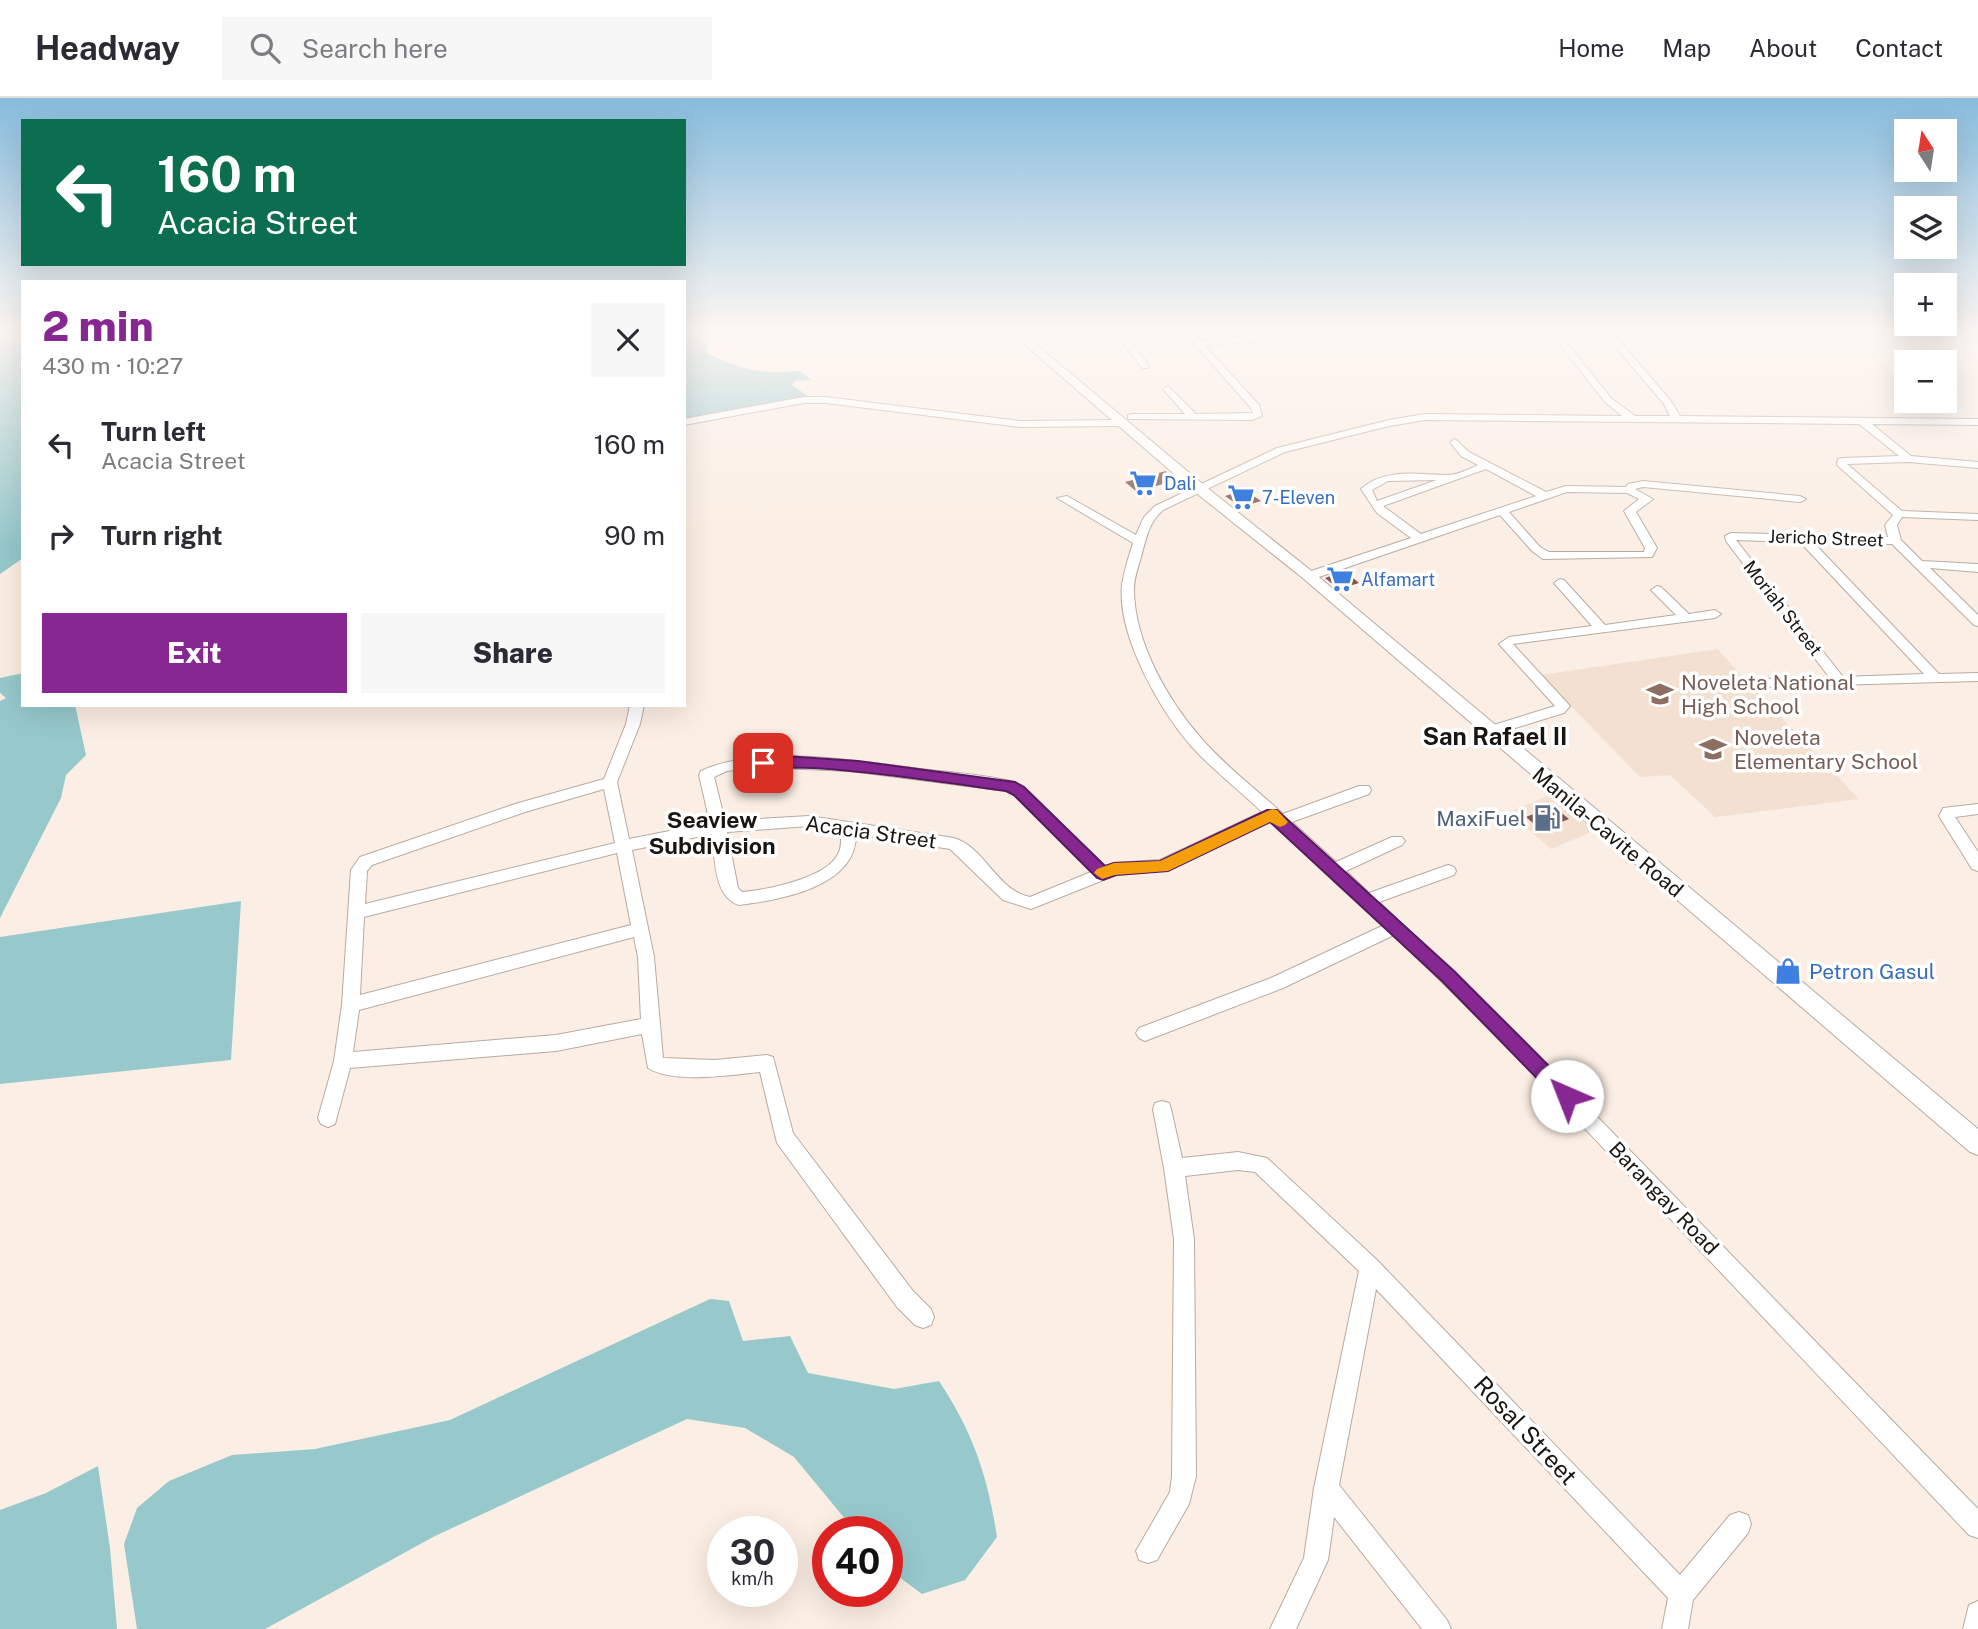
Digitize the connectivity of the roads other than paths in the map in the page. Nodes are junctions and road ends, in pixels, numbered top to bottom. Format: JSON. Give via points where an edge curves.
{"nodes":[{"id":1,"x":791,"y":402,"type":"edge"},
{"id":2,"x":846,"y":402,"type":"edge"},
{"id":3,"x":1103,"y":402,"type":"edge"},
{"id":4,"x":1180,"y":402,"type":"edge"},
{"id":5,"x":1252,"y":402,"type":"edge"},
{"id":6,"x":1611,"y":402,"type":"edge"},
{"id":7,"x":1668,"y":402,"type":"edge"},
{"id":8,"x":1192,"y":415,"type":"junction"},
{"id":9,"x":1122,"y":418,"type":"junction"},
{"id":10,"x":1631,"y":418,"type":"junction"},
{"id":11,"x":1677,"y":419,"type":"junction"},
{"id":12,"x":1862,"y":421,"type":"junction"},
{"id":13,"x":1877,"y":421,"type":"junction"},
{"id":14,"x":686,"y":422,"type":"edge"},
{"id":15,"x":1978,"y":422,"type":"edge"},
{"id":16,"x":1885,"y":436,"type":"junction"},
{"id":17,"x":1455,"y":442,"type":"dead end"},
{"id":18,"x":1908,"y":458,"type":"junction"},
{"id":19,"x":1978,"y":465,"type":"edge"},
{"id":20,"x":1486,"y":466,"type":"junction"},
{"id":21,"x":1450,"y":479,"type":"junction"},
{"id":22,"x":1200,"y":489,"type":"junction"},
{"id":23,"x":1629,"y":490,"type":"junction"},
{"id":24,"x":1543,"y":495,"type":"junction"},
{"id":25,"x":1063,"y":498,"type":"dead end"},
{"id":26,"x":1800,"y":499,"type":"dead end"},
{"id":27,"x":1376,"y":505,"type":"junction"},
{"id":28,"x":1503,"y":512,"type":"junction"},
{"id":29,"x":1899,"y":514,"type":"junction"},
{"id":30,"x":1978,"y":517,"type":"edge"},
{"id":31,"x":1731,"y":536,"type":"joint"},
{"id":32,"x":1804,"y":538,"type":"junction"},
{"id":33,"x":1420,"y":539,"type":"junction"},
{"id":34,"x":1895,"y":541,"type":"junction"},
{"id":35,"x":1140,"y":542,"type":"junction"},
{"id":36,"x":1919,"y":564,"type":"junction"},
{"id":37,"x":1978,"y":568,"type":"edge"},
{"id":38,"x":1310,"y":576,"type":"junction"},
{"id":39,"x":1560,"y":583,"type":"dead end"},
{"id":40,"x":1657,"y":590,"type":"dead end"},
{"id":41,"x":1715,"y":614,"type":"dead end"},
{"id":42,"x":1686,"y":618,"type":"junction"},
{"id":43,"x":1976,"y":618,"type":"edge"},
{"id":44,"x":1601,"y":628,"type":"junction"},
{"id":45,"x":1978,"y":677,"type":"edge"},
{"id":46,"x":1935,"y":678,"type":"junction"},
{"id":47,"x":1839,"y":681,"type":"junction"},
{"id":48,"x":1761,"y":683,"type":"dead end"},
{"id":49,"x":637,"y":707,"type":"edge"},
{"id":50,"x":1489,"y":731,"type":"junction"},
{"id":51,"x":610,"y":782,"type":"junction"},
{"id":52,"x":1364,"y":790,"type":"dead end"},
{"id":53,"x":1978,"y":809,"type":"edge"},
{"id":54,"x":1276,"y":818,"type":"junction"},
{"id":55,"x":848,"y":826,"type":"junction"},
{"id":56,"x":719,"y":827,"type":"junction"},
{"id":57,"x":1397,"y":841,"type":"dead end"},
{"id":58,"x":624,"y":846,"type":"junction"},
{"id":59,"x":1978,"y":865,"type":"edge"},
{"id":60,"x":1334,"y":870,"type":"junction"},
{"id":61,"x":1448,"y":870,"type":"dead end"},
{"id":62,"x":1103,"y":874,"type":"junction"},
{"id":63,"x":1367,"y":900,"type":"junction"},
{"id":64,"x":355,"y":913,"type":"junction"},
{"id":65,"x":1396,"y":927,"type":"junction"},
{"id":66,"x":640,"y":929,"type":"junction"},
{"id":67,"x":351,"y":1005,"type":"junction"},
{"id":68,"x":650,"y":1025,"type":"junction"},
{"id":69,"x":1145,"y":1033,"type":"dead end"},
{"id":70,"x":343,"y":1061,"type":"junction"},
{"id":71,"x":1162,"y":1109,"type":"dead end"},
{"id":72,"x":328,"y":1118,"type":"dead end"},
{"id":73,"x":1978,"y":1144,"type":"edge"},
{"id":74,"x":1174,"y":1168,"type":"junction"},
{"id":75,"x":1370,"y":1267,"type":"junction"},
{"id":76,"x":923,"y":1317,"type":"dead end"},
{"id":77,"x":1326,"y":1488,"type":"junction"},
{"id":78,"x":1739,"y":1524,"type":"dead end"},
{"id":79,"x":1978,"y":1525,"type":"edge"},
{"id":80,"x":1148,"y":1550,"type":"dead end"},
{"id":81,"x":1681,"y":1594,"type":"junction"},
{"id":82,"x":1978,"y":1614,"type":"edge"},
{"id":83,"x":1283,"y":1629,"type":"edge"},
{"id":84,"x":1438,"y":1629,"type":"edge"},
{"id":85,"x":1675,"y":1629,"type":"edge"},
{"id":86,"x":1976,"y":1629,"type":"edge"}],
"edges":[{"from":1,"to":14,"type":"street"},
{"from":2,"to":9,"type":"street","via":[[1020,424]]},
{"from":3,"to":9,"type":"main road","name":"Manila-Cavite Road"},
{"from":4,"to":8,"type":"street"},
{"from":5,"to":8,"type":"street","via":[[1258,414],[1251,417]]},
{"from":6,"to":10,"type":"street"},
{"from":7,"to":11,"type":"street"},
{"from":8,"to":9,"type":"street"},
{"from":9,"to":22,"type":"main road","name":"Manila-Cavite Road"},
{"from":10,"to":11,"type":"street","name":"Barangay Road"},
{"from":10,"to":22,"type":"street","name":"Barangay Road","via":[[1417,418],[1281,450]]},
{"from":11,"to":12,"type":"street","name":"Barangay Road"},
{"from":12,"to":13,"type":"street","name":"Barangay Road"},
{"from":12,"to":16,"type":"street"},
{"from":13,"to":15,"type":"street","name":"Barangay Road"},
{"from":13,"to":16,"type":"street","via":[[1888,433]]},
{"from":16,"to":18,"type":"street"},
{"from":17,"to":20,"type":"street"},
{"from":18,"to":19,"type":"street"},
{"from":18,"to":29,"type":"street","via":[[1842,461]]},
{"from":20,"to":21,"type":"street"},
{"from":20,"to":24,"type":"street"},
{"from":21,"to":27,"type":"street"},
{"from":21,"to":27,"type":"street","via":[[1380,480],[1366,489]]},
{"from":22,"to":35,"type":"street","name":"Barangay Road","via":[[1150,514]]},
{"from":22,"to":38,"type":"main road","name":"Manila-Cavite Road"},
{"from":23,"to":24,"type":"street","via":[[1566,489]]},
{"from":23,"to":26,"type":"street","via":[[1643,484]]},
{"from":23,"to":28,"type":"street","via":[[1647,499],[1630,511],[1651,548],[1648,555],[1547,556],[1536,550]]},
{"from":24,"to":28,"type":"street"},
{"from":25,"to":35,"type":"street"},
{"from":27,"to":33,"type":"street"},
{"from":28,"to":33,"type":"street"},
{"from":29,"to":30,"type":"street","name":"Jericho Street"},
{"from":29,"to":34,"type":"street","name":"Jericho Street","via":[[1891,525]]},
{"from":31,"to":32,"type":"street","name":"Jericho Street"},
{"from":31,"to":47,"type":"street","name":"Moriah Street"},
{"from":32,"to":34,"type":"street","name":"Jericho Street"},
{"from":32,"to":46,"type":"street"},
{"from":33,"to":38,"type":"street"},
{"from":34,"to":36,"type":"street"},
{"from":35,"to":54,"type":"street","name":"Barangay Road","via":[[1128,601],[1136,633],[1161,689],[1197,743]]},
{"from":36,"to":37,"type":"street"},
{"from":36,"to":43,"type":"street"},
{"from":38,"to":50,"type":"main road","name":"Manila-Cavite Road"},
{"from":39,"to":44,"type":"street"},
{"from":40,"to":42,"type":"street"},
{"from":41,"to":42,"type":"street"},
{"from":42,"to":44,"type":"street"},
{"from":44,"to":50,"type":"street","via":[[1505,644],[1563,706]]},
{"from":45,"to":46,"type":"street"},
{"from":46,"to":47,"type":"street"},
{"from":47,"to":48,"type":"street"},
{"from":49,"to":51,"type":"street"},
{"from":50,"to":73,"type":"main road","name":"Manila-Cavite Road"},
{"from":51,"to":58,"type":"street"},
{"from":51,"to":64,"type":"street","via":[[366,861],[359,870]]},
{"from":52,"to":54,"type":"street","name":"Acacia Street"},
{"from":53,"to":59,"type":"street","via":[[1954,810],[1947,816]]},
{"from":54,"to":60,"type":"street","name":"Barangay Road"},
{"from":54,"to":62,"type":"street","name":"Acacia Street","via":[[1162,866]]},
{"from":55,"to":56,"type":"street","name":"Acacia Street","via":[[809,821]]},
{"from":55,"to":56,"type":"street","via":[[850,843],[841,862],[818,878],[739,899],[727,881]]},
{"from":55,"to":62,"type":"street","name":"Acacia Street","via":[[954,844],[1019,902],[1031,903]]},
{"from":56,"to":58,"type":"street","name":"Acacia Street"},
{"from":56,"to":62,"type":"street","via":[[706,775],[720,767],[785,761],[953,777],[1019,791]]},
{"from":57,"to":60,"type":"street"},
{"from":58,"to":64,"type":"street","name":"Acacia Street"},
{"from":58,"to":66,"type":"street"},
{"from":60,"to":63,"type":"street","name":"Barangay Road"},
{"from":61,"to":63,"type":"street"},
{"from":63,"to":65,"type":"street","name":"Barangay Road"},
{"from":64,"to":67,"type":"street"},
{"from":65,"to":69,"type":"street","via":[[1278,983]]},
{"from":65,"to":79,"type":"street","name":"Barangay Road","via":[[1510,1038]]},
{"from":66,"to":67,"type":"street"},
{"from":66,"to":68,"type":"street"},
{"from":67,"to":70,"type":"street"},
{"from":68,"to":70,"type":"street","via":[[556,1043]]},
{"from":68,"to":76,"type":"street","via":[[654,1062],[662,1067],[767,1063],[784,1137]]},
{"from":70,"to":72,"type":"street"},
{"from":71,"to":74,"type":"street"},
{"from":74,"to":75,"type":"street","name":"Rosal Street","via":[[1238,1161],[1261,1164]]},
{"from":74,"to":80,"type":"street","via":[[1184,1239],[1184,1486]]},
{"from":75,"to":77,"type":"street"},
{"from":75,"to":81,"type":"street","name":"Rosal Street"},
{"from":77,"to":83,"type":"street","via":[[1316,1560]]},
{"from":77,"to":84,"type":"street"},
{"from":78,"to":81,"type":"street"},
{"from":81,"to":85,"type":"street"},
{"from":82,"to":86,"type":"street"}]}
